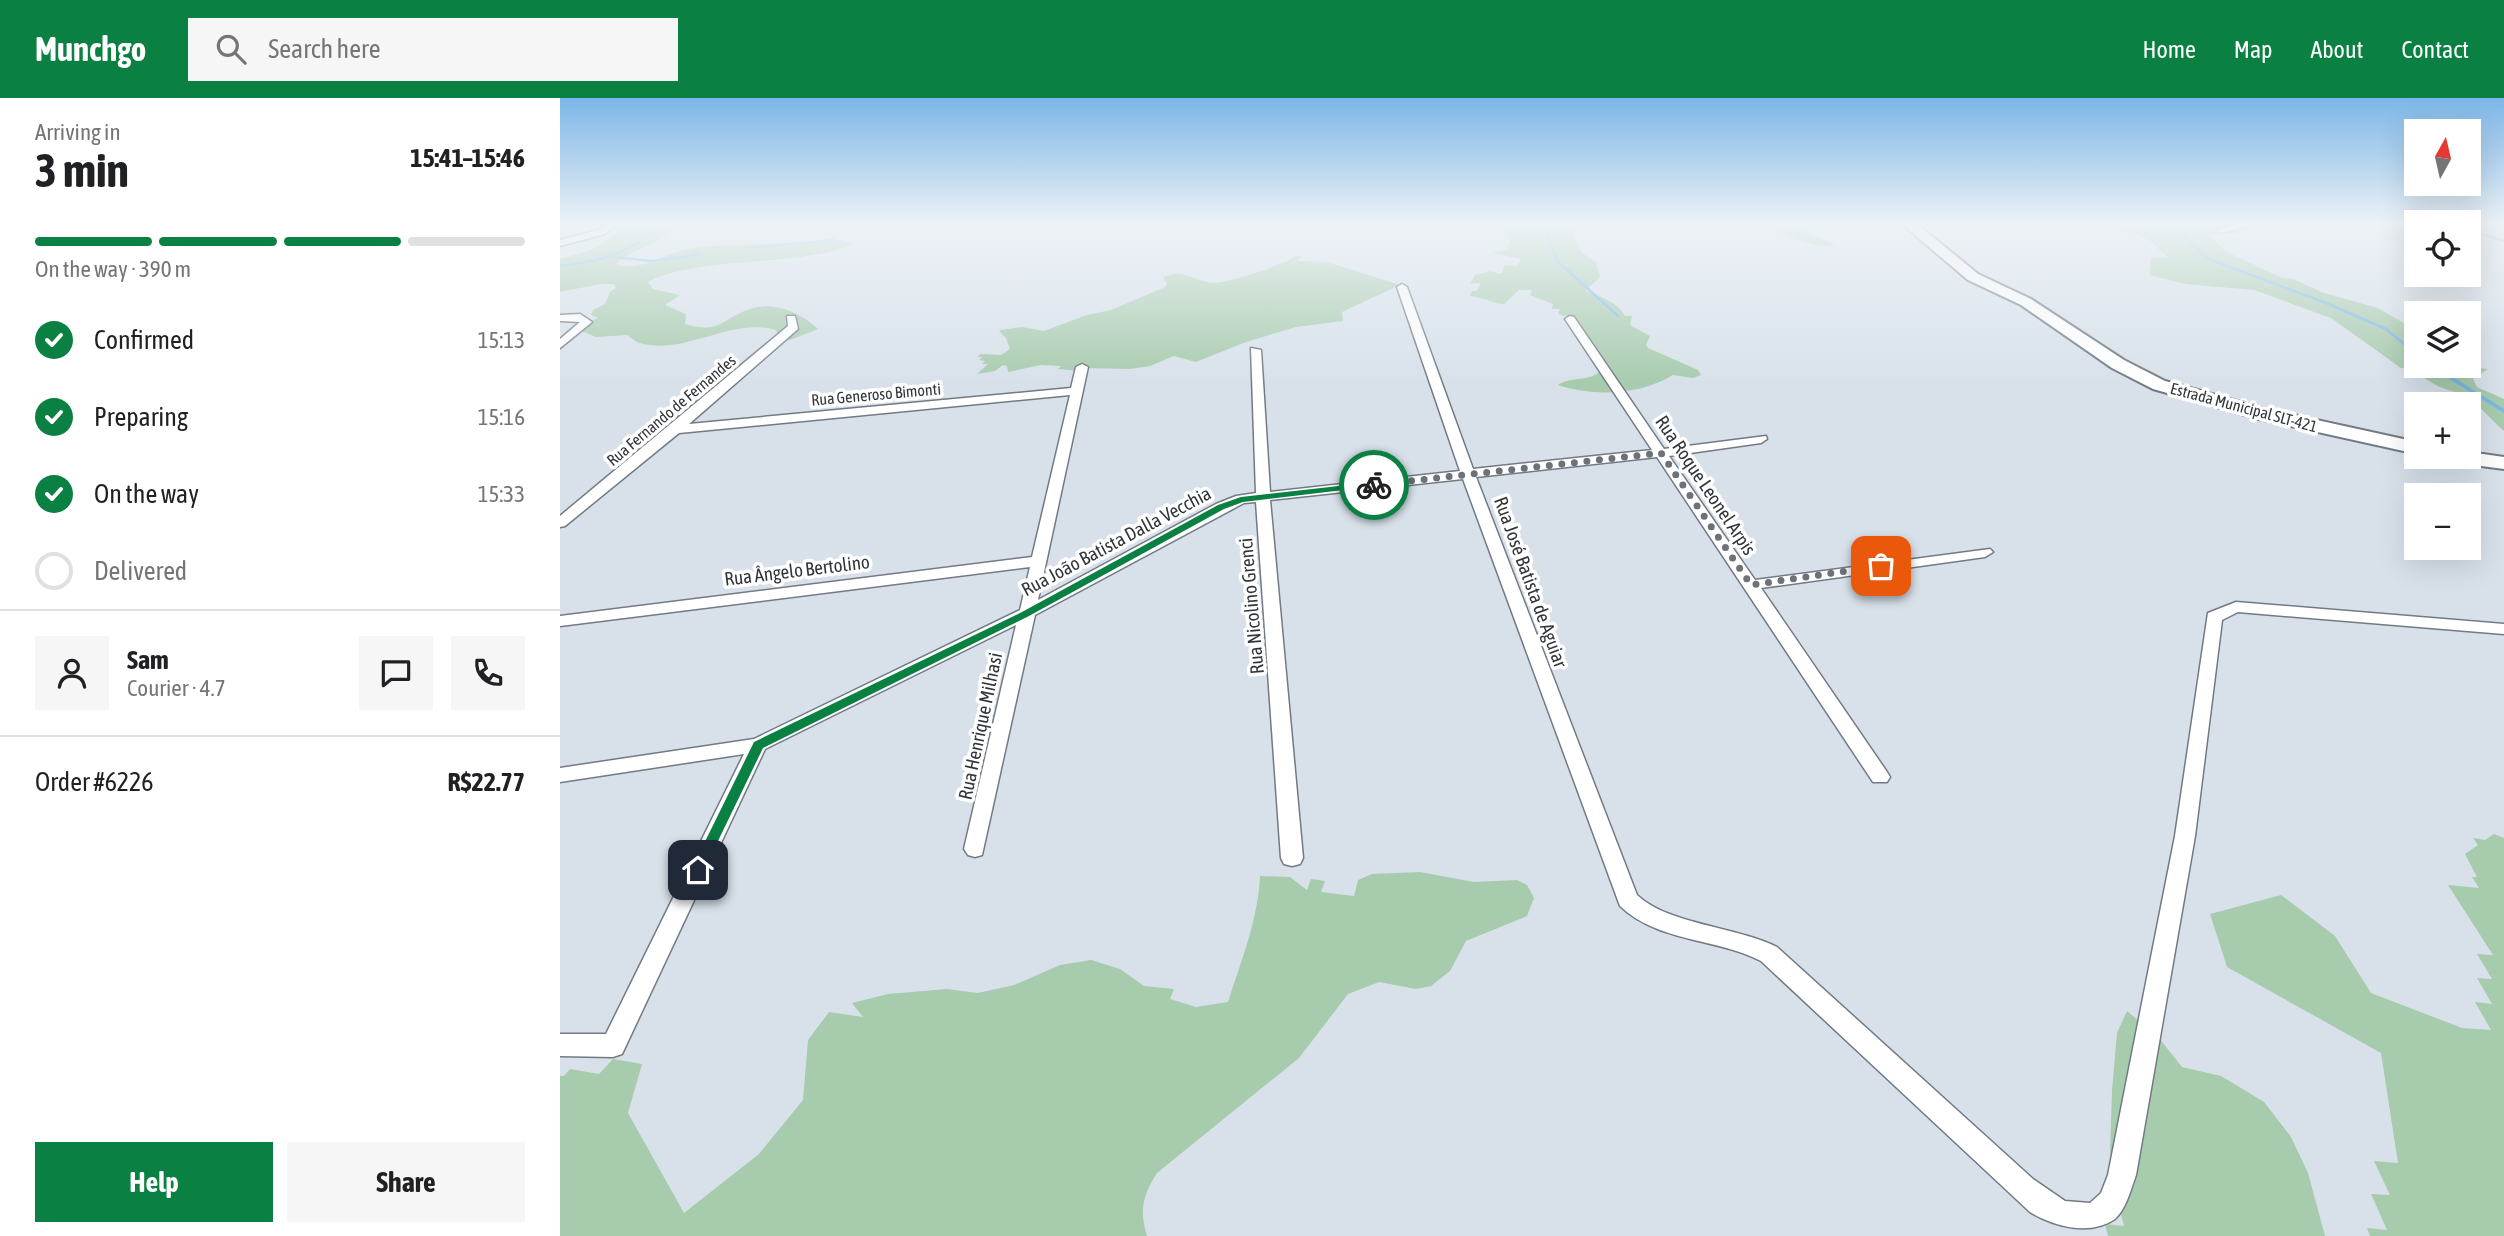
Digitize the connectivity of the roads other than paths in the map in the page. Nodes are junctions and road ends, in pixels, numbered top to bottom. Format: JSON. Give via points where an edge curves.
{"nodes":[{"id":1,"x":1973,"y":277,"type":"edge"},
{"id":2,"x":1402,"y":287,"type":"dead end"},
{"id":3,"x":560,"y":318,"type":"edge"},
{"id":4,"x":792,"y":318,"type":"dead end"},
{"id":5,"x":1570,"y":319,"type":"dead end"},
{"id":6,"x":560,"y":345,"type":"edge"},
{"id":7,"x":1255,"y":350,"type":"dead end"},
{"id":8,"x":1083,"y":367,"type":"dead end"},
{"id":9,"x":1076,"y":391,"type":"junction"},
{"id":10,"x":679,"y":429,"type":"junction"},
{"id":11,"x":1761,"y":439,"type":"dead end"},
{"id":12,"x":2404,"y":445,"type":"edge"},
{"id":13,"x":1661,"y":453,"type":"junction"},
{"id":14,"x":2481,"y":460,"type":"edge"},
{"id":15,"x":2504,"y":463,"type":"edge"},
{"id":16,"x":1468,"y":474,"type":"junction"},
{"id":17,"x":1263,"y":497,"type":"junction"},
{"id":18,"x":560,"y":522,"type":"edge"},
{"id":19,"x":1985,"y":552,"type":"dead end"},
{"id":20,"x":1038,"y":561,"type":"junction"},
{"id":21,"x":1751,"y":585,"type":"junction"},
{"id":22,"x":1025,"y":614,"type":"junction"},
{"id":23,"x":560,"y":621,"type":"edge"},
{"id":24,"x":2504,"y":629,"type":"edge"},
{"id":25,"x":758,"y":745,"type":"junction"},
{"id":26,"x":560,"y":775,"type":"edge"},
{"id":27,"x":1880,"y":777,"type":"dead end"},
{"id":28,"x":975,"y":849,"type":"dead end"},
{"id":29,"x":1292,"y":858,"type":"dead end"},
{"id":30,"x":560,"y":1045,"type":"edge"}],
"edges":[{"from":1,"to":12,"type":"street","name":"Estrada Municipal SLT-421","via":[[2026,302],[2118,364],[2159,384],[2259,413]]},
{"from":2,"to":16,"type":"street","name":"Rua José Batista de Aguiar"},
{"from":3,"to":6,"type":"street","via":[[580,317],[587,322]]},
{"from":4,"to":10,"type":"street","name":"Rua Fernando de Fernandes","via":[[794,327]]},
{"from":5,"to":13,"type":"street","name":"Rua Roque Leonel Arpis"},
{"from":7,"to":17,"type":"street","name":"Rua Nicolino Grenci"},
{"from":8,"to":9,"type":"street","name":"Rua Henrique Milhasi"},
{"from":9,"to":10,"type":"street","name":"Rua Generoso Bimonti"},
{"from":9,"to":20,"type":"street","name":"Rua Henrique Milhasi"},
{"from":10,"to":18,"type":"street","name":"Rua Fernando de Fernandes"},
{"from":11,"to":13,"type":"street","name":"Rua João Batista Dalla Vecchia"},
{"from":13,"to":16,"type":"street","name":"Rua João Batista Dalla Vecchia"},
{"from":13,"to":21,"type":"street","name":"Rua Roque Leonel Arpis"},
{"from":14,"to":15,"type":"street"},
{"from":16,"to":17,"type":"street","name":"Rua João Batista Dalla Vecchia"},
{"from":16,"to":24,"type":"street","name":"Rua José Batista de Aguiar","via":[[1623,891],[1633,907],[1769,954],[2042,1206],[2059,1214],[2095,1215],[2104,1210],[2122,1175],[2185,836],[2214,617],[2236,607]]},
{"from":17,"to":22,"type":"street","name":"Rua João Batista Dalla Vecchia","via":[[1221,507]]},
{"from":17,"to":29,"type":"street","name":"Rua Nicolino Grenci"},
{"from":19,"to":21,"type":"street"},
{"from":20,"to":22,"type":"street","name":"Rua Henrique Milhasi"},
{"from":20,"to":23,"type":"street","name":"Rua Ângelo Bertolino"},
{"from":21,"to":27,"type":"street","name":"Rua Roque Leonel Arpis"},
{"from":22,"to":25,"type":"street","name":"Rua João Batista Dalla Vecchia"},
{"from":22,"to":28,"type":"street","name":"Rua Henrique Milhasi"},
{"from":25,"to":26,"type":"street","name":"Rua João Batista Dalla Vecchia"},
{"from":25,"to":30,"type":"street","via":[[613,1046]]}]}
